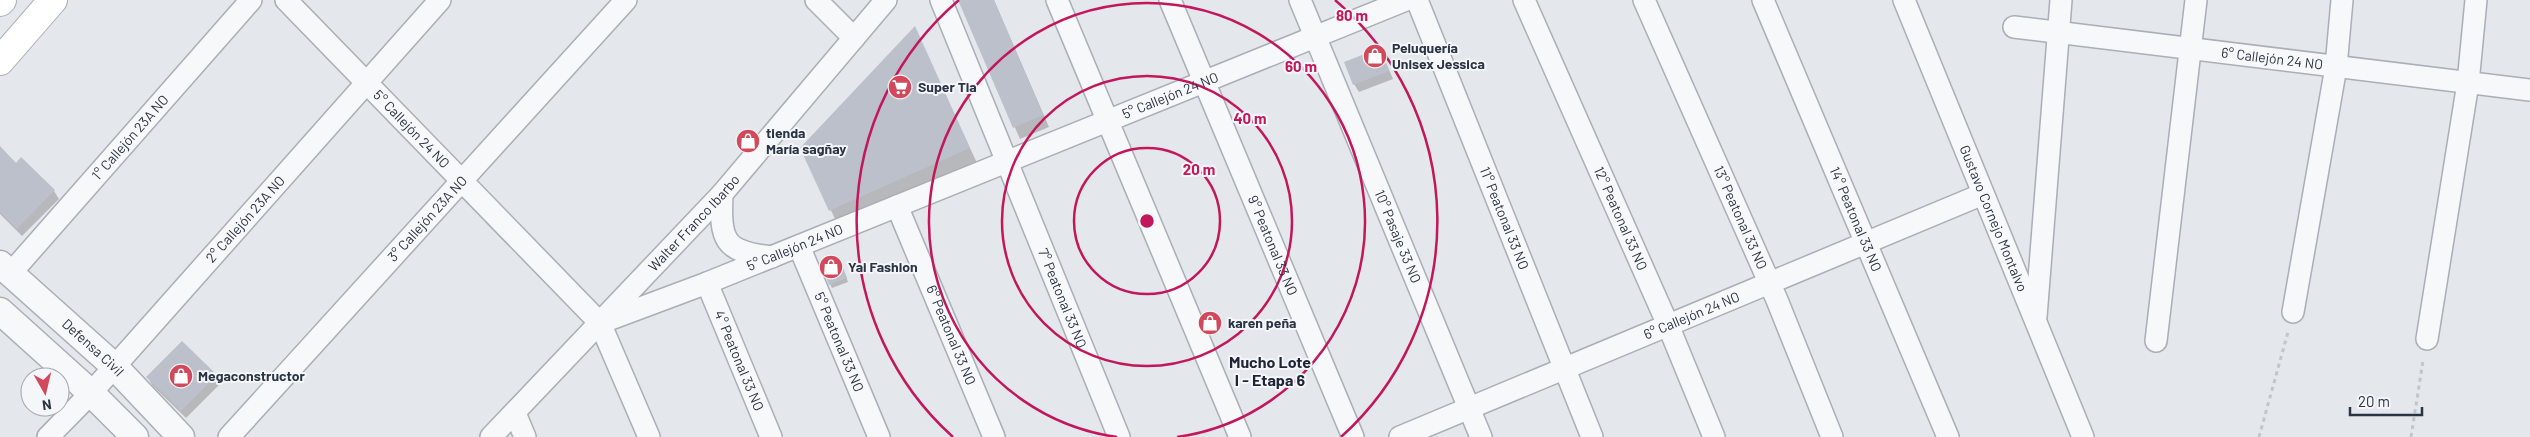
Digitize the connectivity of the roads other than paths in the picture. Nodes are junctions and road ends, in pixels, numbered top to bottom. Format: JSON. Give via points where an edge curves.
{"nodes":[{"id":1,"x":53,"y":0,"type":"edge"},
{"id":2,"x":251,"y":0,"type":"edge"},
{"id":3,"x":286,"y":0,"type":"edge"},
{"id":4,"x":440,"y":0,"type":"edge"},
{"id":5,"x":626,"y":0,"type":"edge"},
{"id":6,"x":816,"y":0,"type":"edge"},
{"id":7,"x":886,"y":0,"type":"edge"},
{"id":8,"x":941,"y":0,"type":"edge"},
{"id":9,"x":1057,"y":0,"type":"edge"},
{"id":10,"x":1170,"y":0,"type":"edge"},
{"id":11,"x":1300,"y":0,"type":"edge"},
{"id":12,"x":1406,"y":0,"type":"edge"},
{"id":13,"x":1417,"y":0,"type":"edge"},
{"id":14,"x":1524,"y":0,"type":"edge"},
{"id":15,"x":1644,"y":0,"type":"edge"},
{"id":16,"x":1763,"y":0,"type":"edge"},
{"id":17,"x":1904,"y":0,"type":"edge"},
{"id":18,"x":2061,"y":0,"type":"edge"},
{"id":19,"x":2196,"y":0,"type":"edge"},
{"id":20,"x":2342,"y":0,"type":"edge"},
{"id":21,"x":2476,"y":0,"type":"edge"},
{"id":22,"x":2014,"y":27,"type":"dead end"},
{"id":23,"x":2058,"y":32,"type":"junction"},
{"id":24,"x":1315,"y":37,"type":"junction"},
{"id":25,"x":854,"y":38,"type":"junction"},
{"id":26,"x":2190,"y":49,"type":"junction"},
{"id":27,"x":0,"y":61,"type":"edge"},
{"id":28,"x":2336,"y":67,"type":"junction"},
{"id":29,"x":366,"y":81,"type":"junction"},
{"id":30,"x":1205,"y":82,"type":"junction"},
{"id":31,"x":2468,"y":83,"type":"junction"},
{"id":32,"x":2530,"y":90,"type":"edge"},
{"id":33,"x":1108,"y":121,"type":"junction"},
{"id":34,"x":1007,"y":161,"type":"junction"},
{"id":35,"x":463,"y":180,"type":"junction"},
{"id":36,"x":722,"y":194,"type":"junction"},
{"id":37,"x":1983,"y":194,"type":"junction"},
{"id":38,"x":897,"y":206,"type":"junction"},
{"id":39,"x":1866,"y":243,"type":"junction"},
{"id":40,"x":799,"y":246,"type":"junction"},
{"id":41,"x":772,"y":257,"type":"junction"},
{"id":42,"x":5,"y":269,"type":"edge"},
{"id":43,"x":707,"y":283,"type":"junction"},
{"id":44,"x":1769,"y":283,"type":"junction"},
{"id":45,"x":0,"y":311,"type":"edge"},
{"id":46,"x":2293,"y":312,"type":"road end"},
{"id":47,"x":2036,"y":322,"type":"junction"},
{"id":48,"x":600,"y":323,"type":"junction"},
{"id":49,"x":1668,"y":325,"type":"junction"},
{"id":50,"x":2427,"y":338,"type":"road end"},
{"id":51,"x":2156,"y":341,"type":"dead end"},
{"id":52,"x":114,"y":366,"type":"junction"},
{"id":53,"x":1565,"y":368,"type":"junction"},
{"id":54,"x":91,"y":393,"type":"junction"},
{"id":55,"x":1469,"y":408,"type":"junction"},
{"id":56,"x":515,"y":413,"type":"junction"},
{"id":57,"x":48,"y":437,"type":"edge"},
{"id":58,"x":135,"y":437,"type":"edge"},
{"id":59,"x":181,"y":437,"type":"edge"},
{"id":60,"x":229,"y":437,"type":"edge"},
{"id":61,"x":490,"y":437,"type":"edge"},
{"id":62,"x":525,"y":437,"type":"edge"},
{"id":63,"x":649,"y":437,"type":"edge"},
{"id":64,"x":771,"y":437,"type":"edge"},
{"id":65,"x":879,"y":437,"type":"edge"},
{"id":66,"x":994,"y":437,"type":"edge"},
{"id":67,"x":1119,"y":437,"type":"edge"},
{"id":68,"x":1240,"y":437,"type":"edge"},
{"id":69,"x":1353,"y":437,"type":"edge"},
{"id":70,"x":1400,"y":437,"type":"edge"},
{"id":71,"x":1481,"y":437,"type":"edge"},
{"id":72,"x":1592,"y":437,"type":"edge"},
{"id":73,"x":1714,"y":437,"type":"edge"},
{"id":74,"x":1832,"y":437,"type":"edge"},
{"id":75,"x":1948,"y":437,"type":"edge"},
{"id":76,"x":2083,"y":437,"type":"edge"}],
"edges":[{"from":1,"to":27,"type":"main road"},
{"from":2,"to":42,"type":"street","name":"1° Callejón 23A NO"},
{"from":3,"to":29,"type":"street","name":"5° Callejón 24 NO"},
{"from":4,"to":29,"type":"street","name":"2° Callejón 23A NO"},
{"from":5,"to":35,"type":"street","name":"3° Callejón 23A NO"},
{"from":6,"to":25,"type":"street"},
{"from":7,"to":25,"type":"street","name":"Walter Franco Ibarbo"},
{"from":8,"to":34,"type":"street","name":"7° Peatonal 33 NO"},
{"from":9,"to":33,"type":"street"},
{"from":10,"to":30,"type":"street","name":"9° Peatonal 33 NO"},
{"from":11,"to":24,"type":"street","name":"10° Pasaje 33 NO"},
{"from":12,"to":24,"type":"street","name":"5° Callejón 24 NO"},
{"from":13,"to":53,"type":"street","name":"11° Peatonal 33 NO"},
{"from":14,"to":49,"type":"street","name":"12° Peatonal 33 NO"},
{"from":15,"to":44,"type":"street","name":"13° Peatonal 33 NO"},
{"from":16,"to":39,"type":"street","name":"14° Peatonal 33 NO"},
{"from":17,"to":37,"type":"street","name":"Gustavo Cornejo Montalvo"},
{"from":18,"to":23,"type":"street"},
{"from":19,"to":26,"type":"street"},
{"from":20,"to":28,"type":"street"},
{"from":21,"to":31,"type":"street"},
{"from":22,"to":23,"type":"street","name":"6° Callejón 24 NO"},
{"from":23,"to":26,"type":"street","name":"6° Callejón 24 NO"},
{"from":23,"to":47,"type":"street"},
{"from":24,"to":30,"type":"street","name":"5° Callejón 24 NO"},
{"from":24,"to":55,"type":"street","name":"10° Pasaje 33 NO"},
{"from":25,"to":36,"type":"street","name":"Walter Franco Ibarbo"},
{"from":26,"to":28,"type":"street","name":"6° Callejón 24 NO"},
{"from":26,"to":51,"type":"street"},
{"from":28,"to":31,"type":"street","name":"6° Callejón 24 NO"},
{"from":28,"to":46,"type":"street"},
{"from":29,"to":35,"type":"street","name":"5° Callejón 24 NO"},
{"from":29,"to":52,"type":"street","name":"2° Callejón 23A NO"},
{"from":30,"to":33,"type":"street","name":"5° Callejón 24 NO"},
{"from":30,"to":69,"type":"street","name":"9° Peatonal 33 NO"},
{"from":31,"to":32,"type":"street","name":"6° Callejón 24 NO"},
{"from":31,"to":50,"type":"street"},
{"from":33,"to":34,"type":"street","name":"5° Callejón 24 NO"},
{"from":33,"to":68,"type":"street"},
{"from":34,"to":38,"type":"street","name":"5° Callejón 24 NO"},
{"from":34,"to":67,"type":"street","name":"7° Peatonal 33 NO"},
{"from":35,"to":48,"type":"street","name":"5° Callejón 24 NO"},
{"from":35,"to":60,"type":"street","name":"3° Callejón 23A NO"},
{"from":36,"to":41,"type":"street","via":[[722,228],[727,241],[751,255]]},
{"from":36,"to":48,"type":"street","name":"Walter Franco Ibarbo"},
{"from":37,"to":39,"type":"street","name":"6° Callejón 24 NO"},
{"from":37,"to":47,"type":"street","name":"Gustavo Cornejo Montalvo"},
{"from":38,"to":40,"type":"street","name":"5° Callejón 24 NO"},
{"from":38,"to":66,"type":"street","name":"6° Peatonal 33 NO"},
{"from":39,"to":44,"type":"street","name":"6° Callejón 24 NO"},
{"from":39,"to":75,"type":"street","name":"14° Peatonal 33 NO"},
{"from":40,"to":41,"type":"street","name":"5° Callejón 24 NO"},
{"from":40,"to":65,"type":"street","name":"5° Peatonal 33 NO"},
{"from":41,"to":43,"type":"street","name":"5° Callejón 24 NO"},
{"from":42,"to":52,"type":"street","name":"Defensa Civil"},
{"from":43,"to":48,"type":"street","name":"5° Callejón 24 NO"},
{"from":43,"to":64,"type":"street","name":"4° Peatonal 33 NO"},
{"from":44,"to":49,"type":"street","name":"6° Callejón 24 NO"},
{"from":44,"to":74,"type":"street","name":"13° Peatonal 33 NO"},
{"from":45,"to":54,"type":"street"},
{"from":47,"to":76,"type":"street","name":"Gustavo Cornejo Montalvo"},
{"from":48,"to":56,"type":"street","name":"Walter Franco Ibarbo"},
{"from":48,"to":63,"type":"street"},
{"from":49,"to":53,"type":"street","name":"6° Callejón 24 NO"},
{"from":49,"to":73,"type":"street","name":"12° Peatonal 33 NO"},
{"from":52,"to":54,"type":"street","name":"2° Callejón 23A NO"},
{"from":52,"to":59,"type":"street","name":"Defensa Civil"},
{"from":53,"to":55,"type":"street","name":"6° Callejón 24 NO"},
{"from":53,"to":72,"type":"street","name":"11° Peatonal 33 NO"},
{"from":54,"to":57,"type":"street","name":"2° Callejón 23A NO"},
{"from":54,"to":58,"type":"street"},
{"from":55,"to":70,"type":"street","name":"6° Callejón 24 NO"},
{"from":55,"to":71,"type":"street","name":"10° Pasaje 33 NO"},
{"from":56,"to":61,"type":"street","name":"Walter Franco Ibarbo"},
{"from":56,"to":62,"type":"street"}]}
